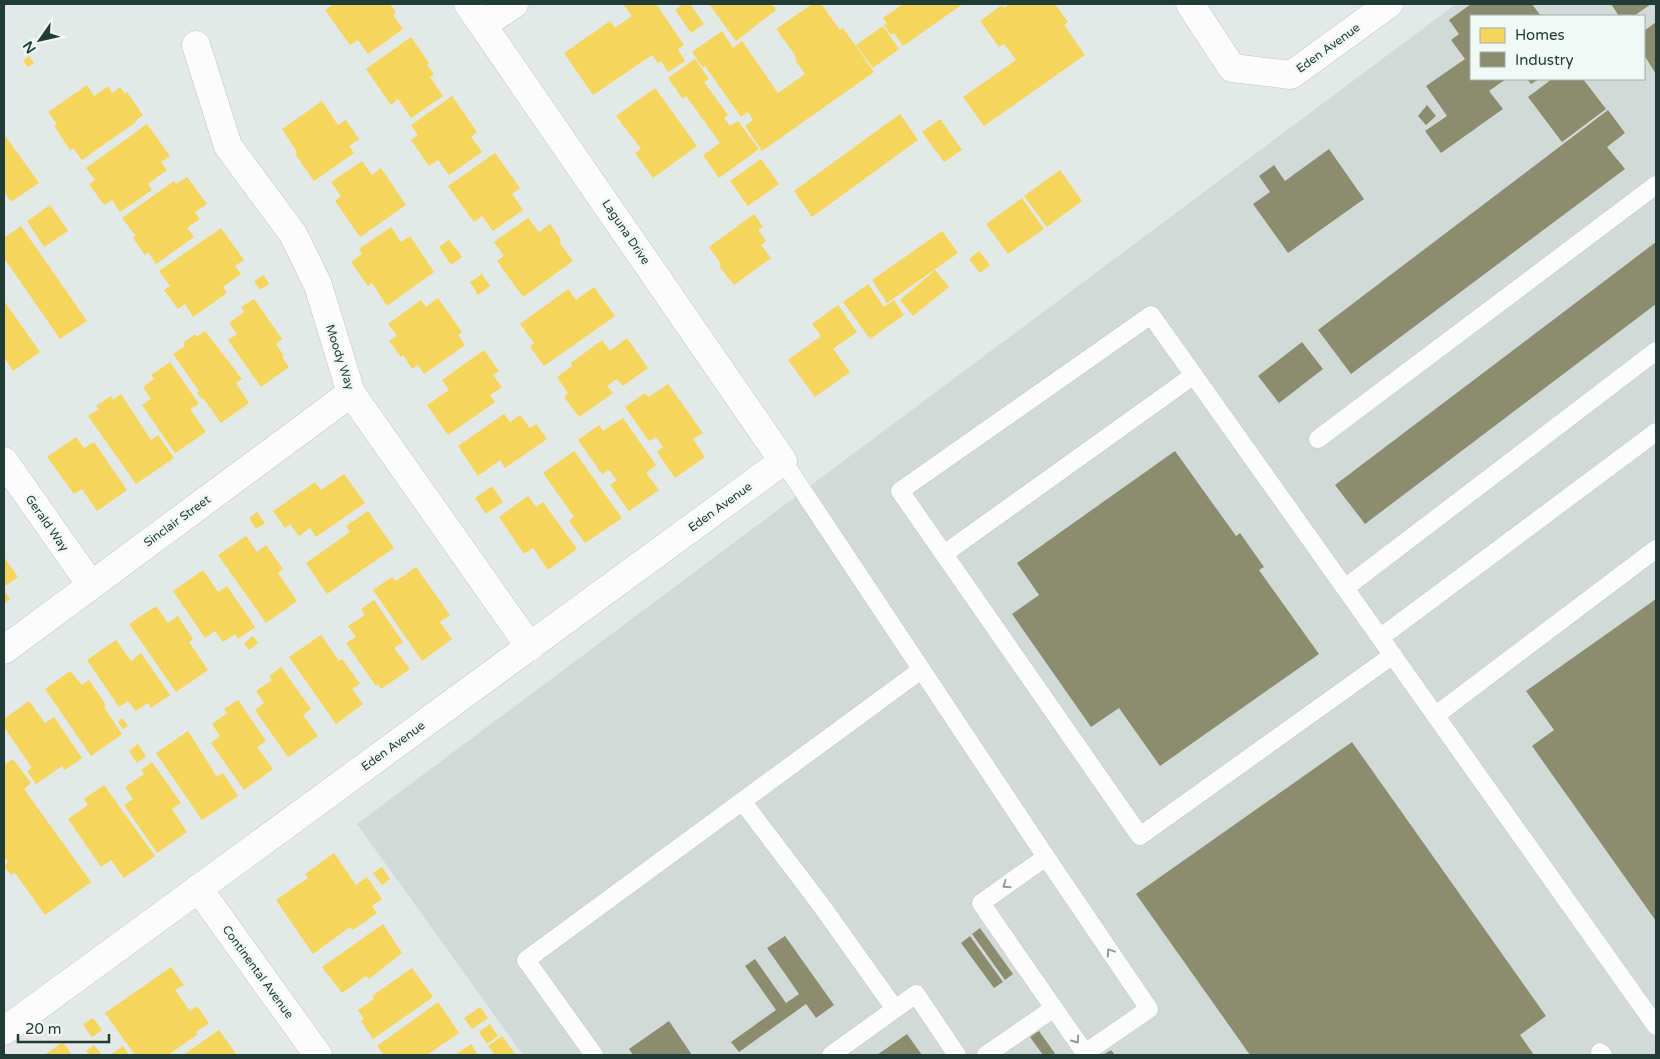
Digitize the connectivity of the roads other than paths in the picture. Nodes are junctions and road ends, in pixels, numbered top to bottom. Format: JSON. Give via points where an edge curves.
{"nodes":[{"id":1,"x":514,"y":4,"type":"edge"},
{"id":2,"x":1190,"y":4,"type":"edge"},
{"id":3,"x":1389,"y":4,"type":"edge"},
{"id":4,"x":476,"y":14,"type":"edge"},
{"id":5,"x":196,"y":45,"type":"dead end"},
{"id":6,"x":1656,"y":185,"type":"edge"},
{"id":7,"x":1656,"y":351,"type":"edge"},
{"id":8,"x":1194,"y":375,"type":"junction"},
{"id":9,"x":351,"y":393,"type":"junction"},
{"id":10,"x":1656,"y":432,"type":"edge"},
{"id":11,"x":1318,"y":439,"type":"dead end"},
{"id":12,"x":4,"y":461,"type":"edge"},
{"id":13,"x":783,"y":461,"type":"junction"},
{"id":14,"x":1656,"y":549,"type":"edge"},
{"id":15,"x":944,"y":554,"type":"junction"},
{"id":16,"x":91,"y":585,"type":"junction"},
{"id":17,"x":1345,"y":588,"type":"junction"},
{"id":18,"x":1380,"y":637,"type":"junction"},
{"id":19,"x":530,"y":646,"type":"junction"},
{"id":20,"x":4,"y":650,"type":"edge"},
{"id":21,"x":1393,"y":655,"type":"junction"},
{"id":22,"x":922,"y":670,"type":"junction"},
{"id":23,"x":1436,"y":715,"type":"junction"},
{"id":24,"x":742,"y":801,"type":"junction"},
{"id":25,"x":1046,"y":857,"type":"junction"},
{"id":26,"x":198,"y":888,"type":"junction"},
{"id":27,"x":1054,"y":1008,"type":"junction"},
{"id":28,"x":896,"y":1009,"type":"junction"},
{"id":29,"x":1656,"y":1026,"type":"edge"},
{"id":30,"x":4,"y":1031,"type":"edge"},
{"id":31,"x":318,"y":1055,"type":"edge"},
{"id":32,"x":594,"y":1055,"type":"edge"},
{"id":33,"x":831,"y":1055,"type":"edge"},
{"id":34,"x":957,"y":1055,"type":"edge"},
{"id":35,"x":986,"y":1055,"type":"edge"}],
"edges":[{"from":1,"to":4,"type":"street"},
{"from":2,"to":3,"type":"street","name":"Eden Avenue","via":[[1232,68],[1291,75]]},
{"from":4,"to":13,"type":"street","name":"Laguna Drive"},
{"from":5,"to":9,"type":"street","name":"Moody Way","via":[[228,146],[293,234],[318,285]]},
{"from":6,"to":11,"type":"lane"},
{"from":7,"to":17,"type":"lane"},
{"from":8,"to":15,"type":"lane"},
{"from":8,"to":15,"type":"lane","via":[[1151,315],[900,491]]},
{"from":8,"to":17,"type":"lane"},
{"from":9,"to":16,"type":"street","name":"Sinclair Street"},
{"from":9,"to":19,"type":"street","name":"Moody Way"},
{"from":10,"to":18,"type":"lane"},
{"from":12,"to":16,"type":"street","name":"Gerald Way"},
{"from":13,"to":19,"type":"street","name":"Eden Avenue"},
{"from":13,"to":22,"type":"lane"},
{"from":14,"to":23,"type":"lane"},
{"from":15,"to":21,"type":"lane","via":[[1140,836]]},
{"from":16,"to":20,"type":"street","name":"Sinclair Street"},
{"from":17,"to":18,"type":"lane"},
{"from":18,"to":21,"type":"lane"},
{"from":19,"to":26,"type":"street","name":"Eden Avenue"},
{"from":21,"to":23,"type":"lane"},
{"from":22,"to":24,"type":"lane"},
{"from":22,"to":25,"type":"lane"},
{"from":23,"to":29,"type":"lane"},
{"from":24,"to":28,"type":"lane"},
{"from":24,"to":32,"type":"lane","via":[[526,960]]},
{"from":25,"to":27,"type":"lane","one_way":true,"via":[[981,903]]},
{"from":27,"to":25,"type":"lane","one_way":true,"via":[[1085,1053],[1148,1008]]},
{"from":26,"to":30,"type":"street","name":"Eden Avenue"},
{"from":26,"to":31,"type":"street","name":"Continental Avenue"},
{"from":27,"to":35,"type":"lane"},
{"from":28,"to":33,"type":"lane"},
{"from":28,"to":34,"type":"lane","via":[[916,994]]}]}
